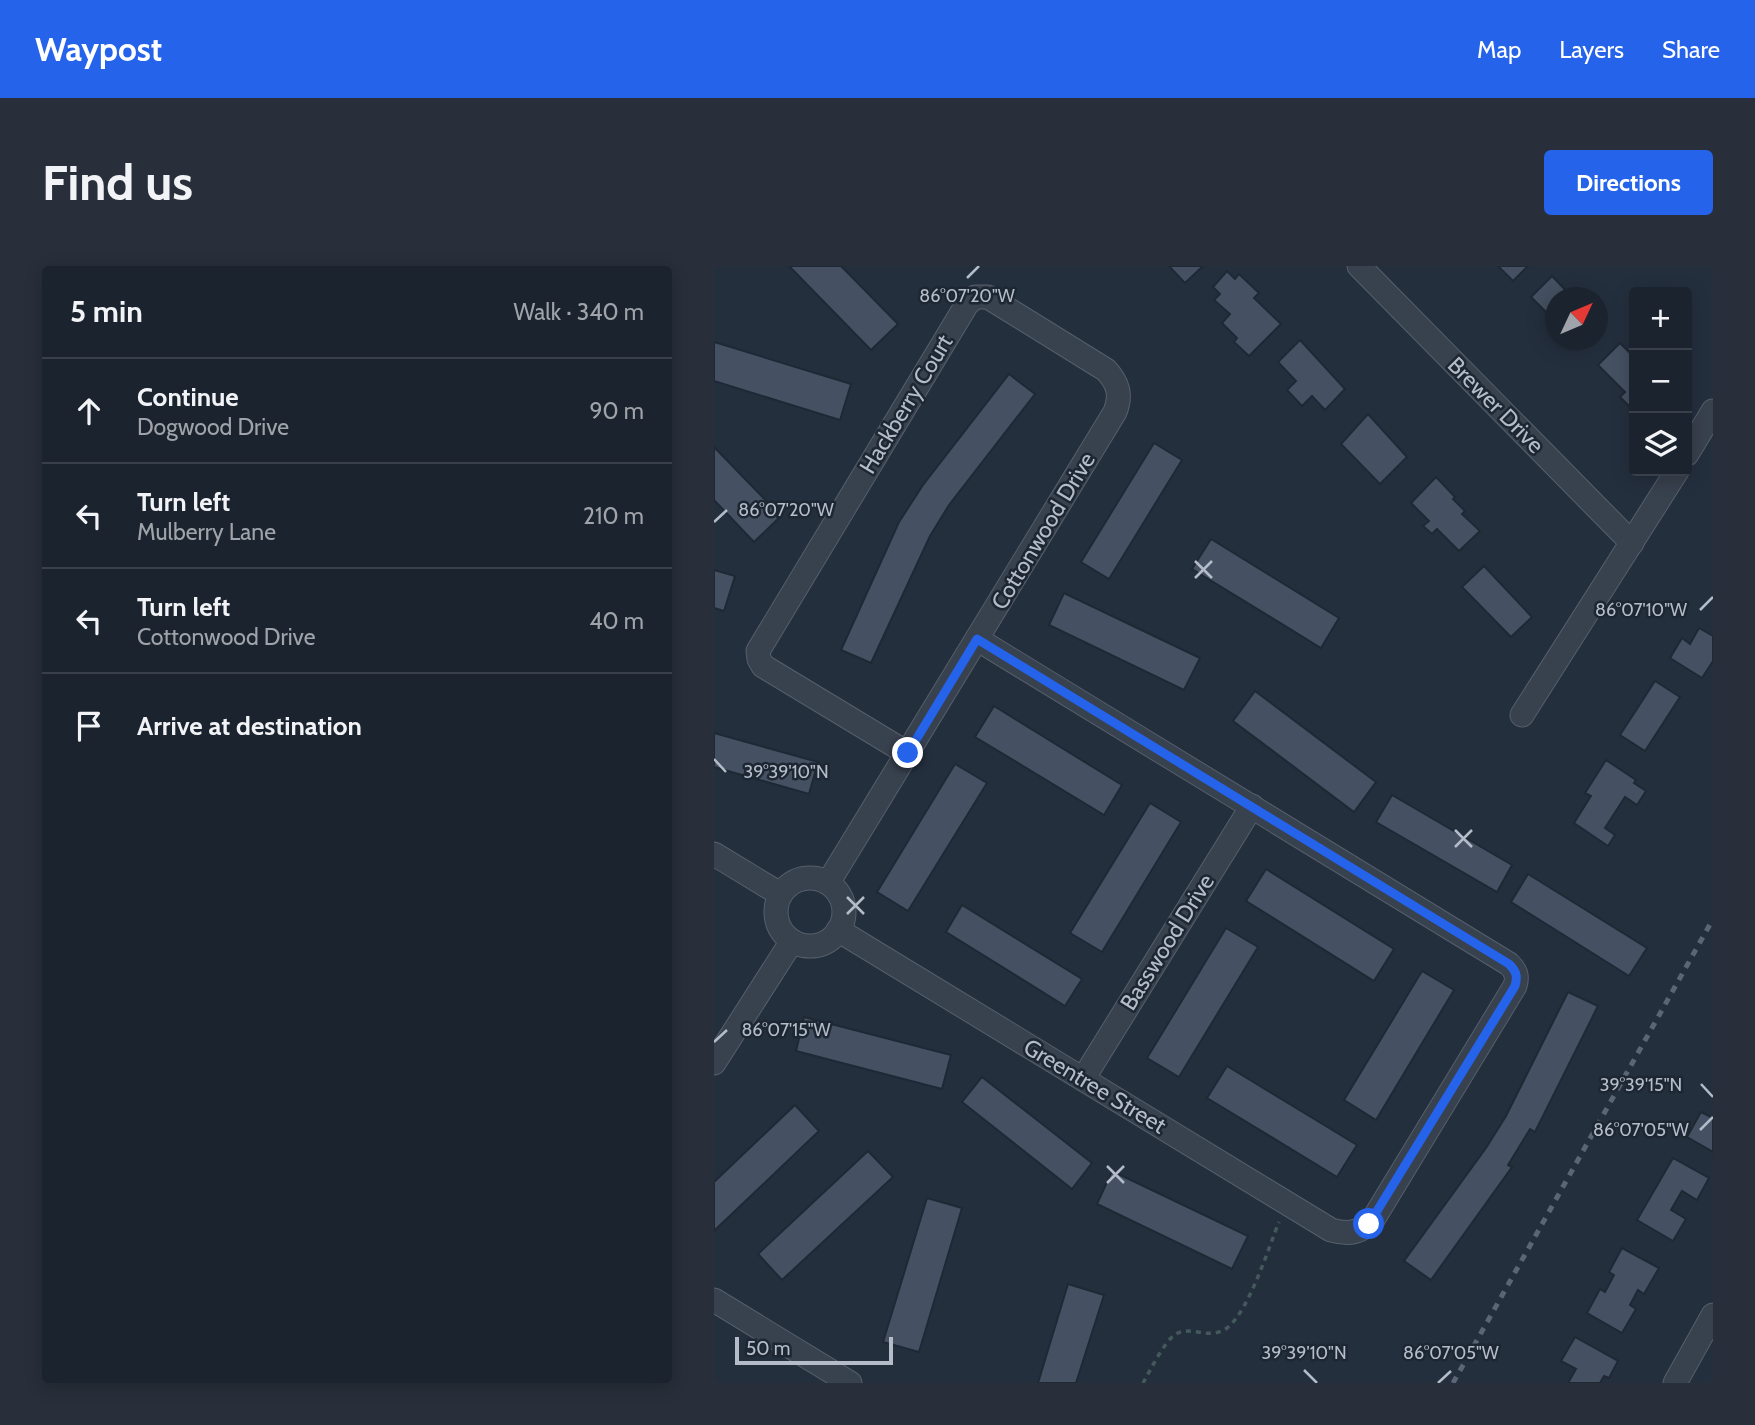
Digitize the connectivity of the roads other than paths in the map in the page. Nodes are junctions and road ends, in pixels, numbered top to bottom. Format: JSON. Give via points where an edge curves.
{"nodes":[{"id":1,"x":1359,"y":266,"type":"edge"},
{"id":2,"x":1119,"y":391,"type":"joint"},
{"id":3,"x":1713,"y":411,"type":"edge"},
{"id":4,"x":1692,"y":446,"type":"edge"},
{"id":5,"x":1673,"y":476,"type":"edge"},
{"id":6,"x":1632,"y":543,"type":"junction"},
{"id":7,"x":977,"y":639,"type":"junction"},
{"id":8,"x":1522,"y":715,"type":"dead end"},
{"id":9,"x":908,"y":753,"type":"junction"},
{"id":10,"x":1252,"y":806,"type":"junction"},
{"id":11,"x":714,"y":854,"type":"edge"},
{"id":12,"x":828,"y":883,"type":"junction"},
{"id":13,"x":780,"y":894,"type":"junction"},
{"id":14,"x":838,"y":930,"type":"junction"},
{"id":15,"x":792,"y":941,"type":"junction"},
{"id":16,"x":714,"y":1063,"type":"edge"},
{"id":17,"x":1083,"y":1079,"type":"junction"},
{"id":18,"x":714,"y":1300,"type":"edge"},
{"id":19,"x":1713,"y":1315,"type":"edge"},
{"id":20,"x":850,"y":1383,"type":"edge"},
{"id":21,"x":1675,"y":1383,"type":"edge"}],
"edges":[{"from":1,"to":6,"type":"street","name":"Brewer Drive"},
{"from":2,"to":7,"type":"street","name":"Cottonwood Drive","via":[[1115,412]]},
{"from":2,"to":9,"type":"street","name":"Hackberry Court","via":[[1105,370],[988,297],[971,300],[760,645],[763,666]]},
{"from":3,"to":4,"type":"street"},
{"from":5,"to":6,"type":"street"},
{"from":6,"to":8,"type":"street"},
{"from":7,"to":9,"type":"street","name":"Cottonwood Drive"},
{"from":7,"to":10,"type":"street"},
{"from":9,"to":12,"type":"street","name":"Cottonwood Drive"},
{"from":10,"to":17,"type":"street","name":"Basswood Drive"},
{"from":10,"to":17,"type":"street","name":"Greentree Street","via":[[1509,964],[1516,973],[1515,986],[1374,1218],[1348,1234],[1331,1230]]},
{"from":11,"to":13,"type":"street"},
{"from":12,"to":13,"type":"street","via":[[802,878]]},
{"from":12,"to":14,"type":"street","via":[[842,901]]},
{"from":13,"to":15,"type":"street","via":[[776,916]]},
{"from":14,"to":15,"type":"street","via":[[817,944]]},
{"from":14,"to":17,"type":"street","name":"Greentree Street"},
{"from":15,"to":16,"type":"street"},
{"from":18,"to":20,"type":"street"},
{"from":19,"to":21,"type":"street"}]}
